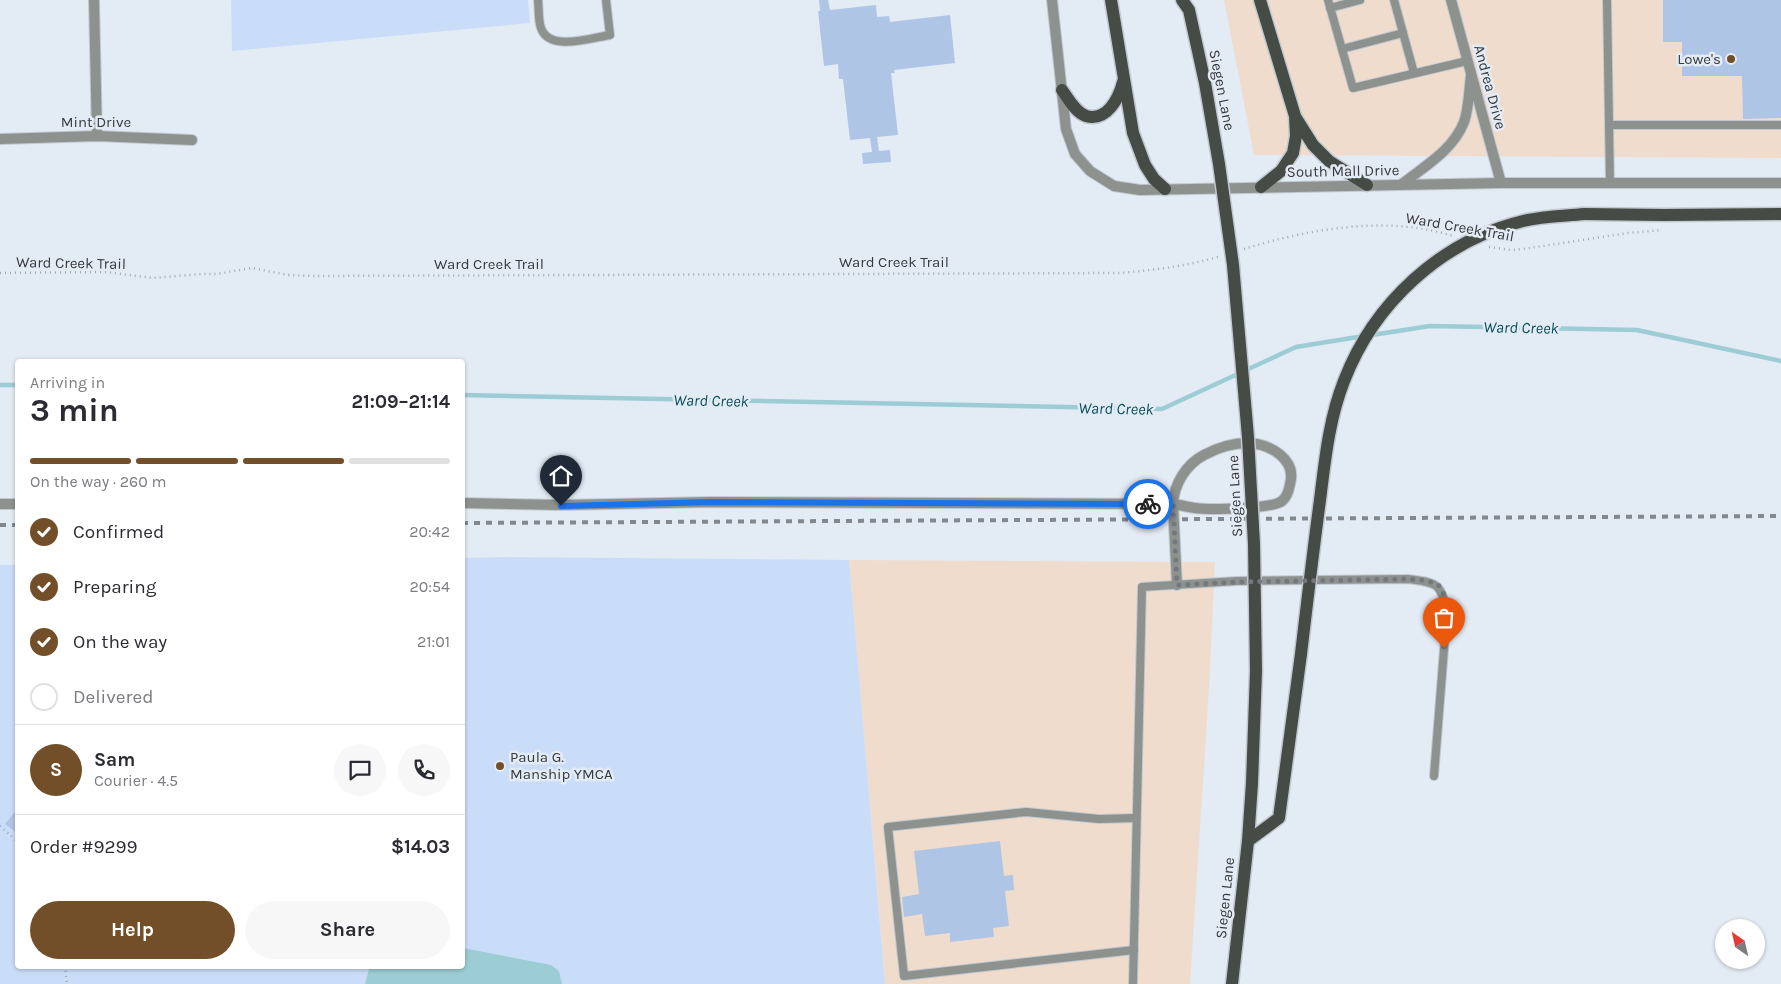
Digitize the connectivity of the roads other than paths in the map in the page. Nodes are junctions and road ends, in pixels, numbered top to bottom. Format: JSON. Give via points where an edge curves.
{"nodes":[{"id":1,"x":94,"y":0,"type":"edge"},
{"id":2,"x":538,"y":0,"type":"edge"},
{"id":3,"x":606,"y":0,"type":"edge"},
{"id":4,"x":1052,"y":0,"type":"edge"},
{"id":5,"x":1111,"y":0,"type":"edge"},
{"id":6,"x":1260,"y":0,"type":"edge"},
{"id":7,"x":1360,"y":0,"type":"edge"},
{"id":8,"x":1394,"y":0,"type":"edge"},
{"id":9,"x":1451,"y":0,"type":"edge"},
{"id":10,"x":1607,"y":0,"type":"edge"},
{"id":11,"x":1188,"y":3,"type":"edge"},
{"id":12,"x":1329,"y":4,"type":"edge"},
{"id":13,"x":1403,"y":33,"type":"junction"},
{"id":14,"x":1342,"y":49,"type":"junction"},
{"id":15,"x":1467,"y":61,"type":"junction"},
{"id":16,"x":1414,"y":73,"type":"junction"},
{"id":17,"x":1471,"y":76,"type":"junction"},
{"id":18,"x":1124,"y":80,"type":"junction"},
{"id":19,"x":1062,"y":90,"type":"junction"},
{"id":20,"x":1295,"y":116,"type":"junction"},
{"id":21,"x":1609,"y":125,"type":"junction"},
{"id":22,"x":1781,"y":125,"type":"edge"},
{"id":23,"x":97,"y":136,"type":"junction"},
{"id":24,"x":0,"y":139,"type":"edge"},
{"id":25,"x":192,"y":140,"type":"dead end"},
{"id":26,"x":1501,"y":183,"type":"junction"},
{"id":27,"x":1781,"y":183,"type":"edge"},
{"id":28,"x":1402,"y":184,"type":"junction"},
{"id":29,"x":1610,"y":184,"type":"junction"},
{"id":30,"x":1367,"y":185,"type":"junction"},
{"id":31,"x":1261,"y":187,"type":"junction"},
{"id":32,"x":1164,"y":190,"type":"junction"},
{"id":33,"x":1781,"y":214,"type":"edge"},
{"id":34,"x":0,"y":504,"type":"edge"},
{"id":35,"x":15,"y":504,"type":"edge"},
{"id":36,"x":465,"y":504,"type":"edge"},
{"id":37,"x":1173,"y":504,"type":"junction"},
{"id":38,"x":1177,"y":585,"type":"junction"},
{"id":39,"x":1434,"y":776,"type":"dead end"},
{"id":40,"x":1136,"y":818,"type":"junction"},
{"id":41,"x":1248,"y":841,"type":"junction"},
{"id":42,"x":1134,"y":950,"type":"junction"},
{"id":43,"x":1133,"y":984,"type":"edge"},
{"id":44,"x":1232,"y":984,"type":"edge"}],
"edges":[{"from":1,"to":23,"type":"street"},
{"from":2,"to":3,"type":"lane","via":[[541,29],[550,38],[565,43],[610,35]]},
{"from":4,"to":19,"type":"street","name":"South Mall Drive"},
{"from":5,"to":18,"type":"main road"},
{"from":6,"to":20,"type":"main road"},
{"from":7,"to":12,"type":"lane"},
{"from":8,"to":13,"type":"lane"},
{"from":9,"to":15,"type":"street","name":"Andrea Drive"},
{"from":10,"to":21,"type":"lane"},
{"from":11,"to":41,"type":"main road","name":"Siegen Lane","bridge":true,"via":[[1219,164],[1233,265],[1248,437],[1256,671]]},
{"from":12,"to":14,"type":"lane"},
{"from":13,"to":14,"type":"lane"},
{"from":13,"to":16,"type":"lane"},
{"from":14,"to":16,"type":"lane","via":[[1353,88]]},
{"from":15,"to":16,"type":"lane"},
{"from":15,"to":17,"type":"street","name":"Andrea Drive"},
{"from":17,"to":26,"type":"street","name":"Andrea Drive"},
{"from":17,"to":28,"type":"street","via":[[1464,120],[1456,139]]},
{"from":18,"to":19,"type":"main road","via":[[1120,95],[1111,108],[1099,116],[1086,116],[1074,107]]},
{"from":18,"to":32,"type":"main road","via":[[1134,133],[1145,165]]},
{"from":19,"to":32,"type":"street","name":"South Mall Drive","via":[[1066,129],[1076,154],[1090,171],[1114,186]]},
{"from":20,"to":30,"type":"main road","via":[[1313,145],[1329,161]]},
{"from":20,"to":31,"type":"main road","via":[[1293,153],[1281,171]]},
{"from":21,"to":22,"type":"lane"},
{"from":21,"to":29,"type":"lane"},
{"from":23,"to":24,"type":"street","name":"Mint Drive"},
{"from":23,"to":25,"type":"street","name":"Mint Drive"},
{"from":26,"to":28,"type":"street","name":"South Mall Drive"},
{"from":26,"to":29,"type":"street","name":"South Mall Drive"},
{"from":27,"to":29,"type":"street","name":"South Mall Drive"},
{"from":28,"to":30,"type":"street","name":"South Mall Drive"},
{"from":30,"to":31,"type":"street","name":"South Mall Drive"},
{"from":31,"to":32,"type":"street","name":"South Mall Drive"},
{"from":33,"to":41,"type":"main road","bridge":true,"via":[[1584,214],[1524,221],[1502,227],[1443,256],[1420,273],[1386,308],[1370,330],[1344,381],[1329,436],[1279,818]]},
{"from":34,"to":35,"type":"street"},
{"from":36,"to":37,"type":"street"},
{"from":37,"to":37,"type":"street","via":[[1196,508],[1272,506],[1282,501],[1288,492],[1292,479],[1289,464],[1271,448],[1249,443],[1209,452],[1194,460],[1179,480]]},
{"from":37,"to":38,"type":"street"},
{"from":38,"to":39,"type":"lane","via":[[1408,579],[1438,586],[1447,611]]},
{"from":38,"to":40,"type":"lane","via":[[1142,586]]},
{"from":40,"to":42,"type":"lane"},
{"from":40,"to":42,"type":"lane","via":[[1099,819],[1026,812],[888,828],[904,976]]},
{"from":41,"to":44,"type":"main road","name":"Siegen Lane"},
{"from":42,"to":43,"type":"lane"}]}
